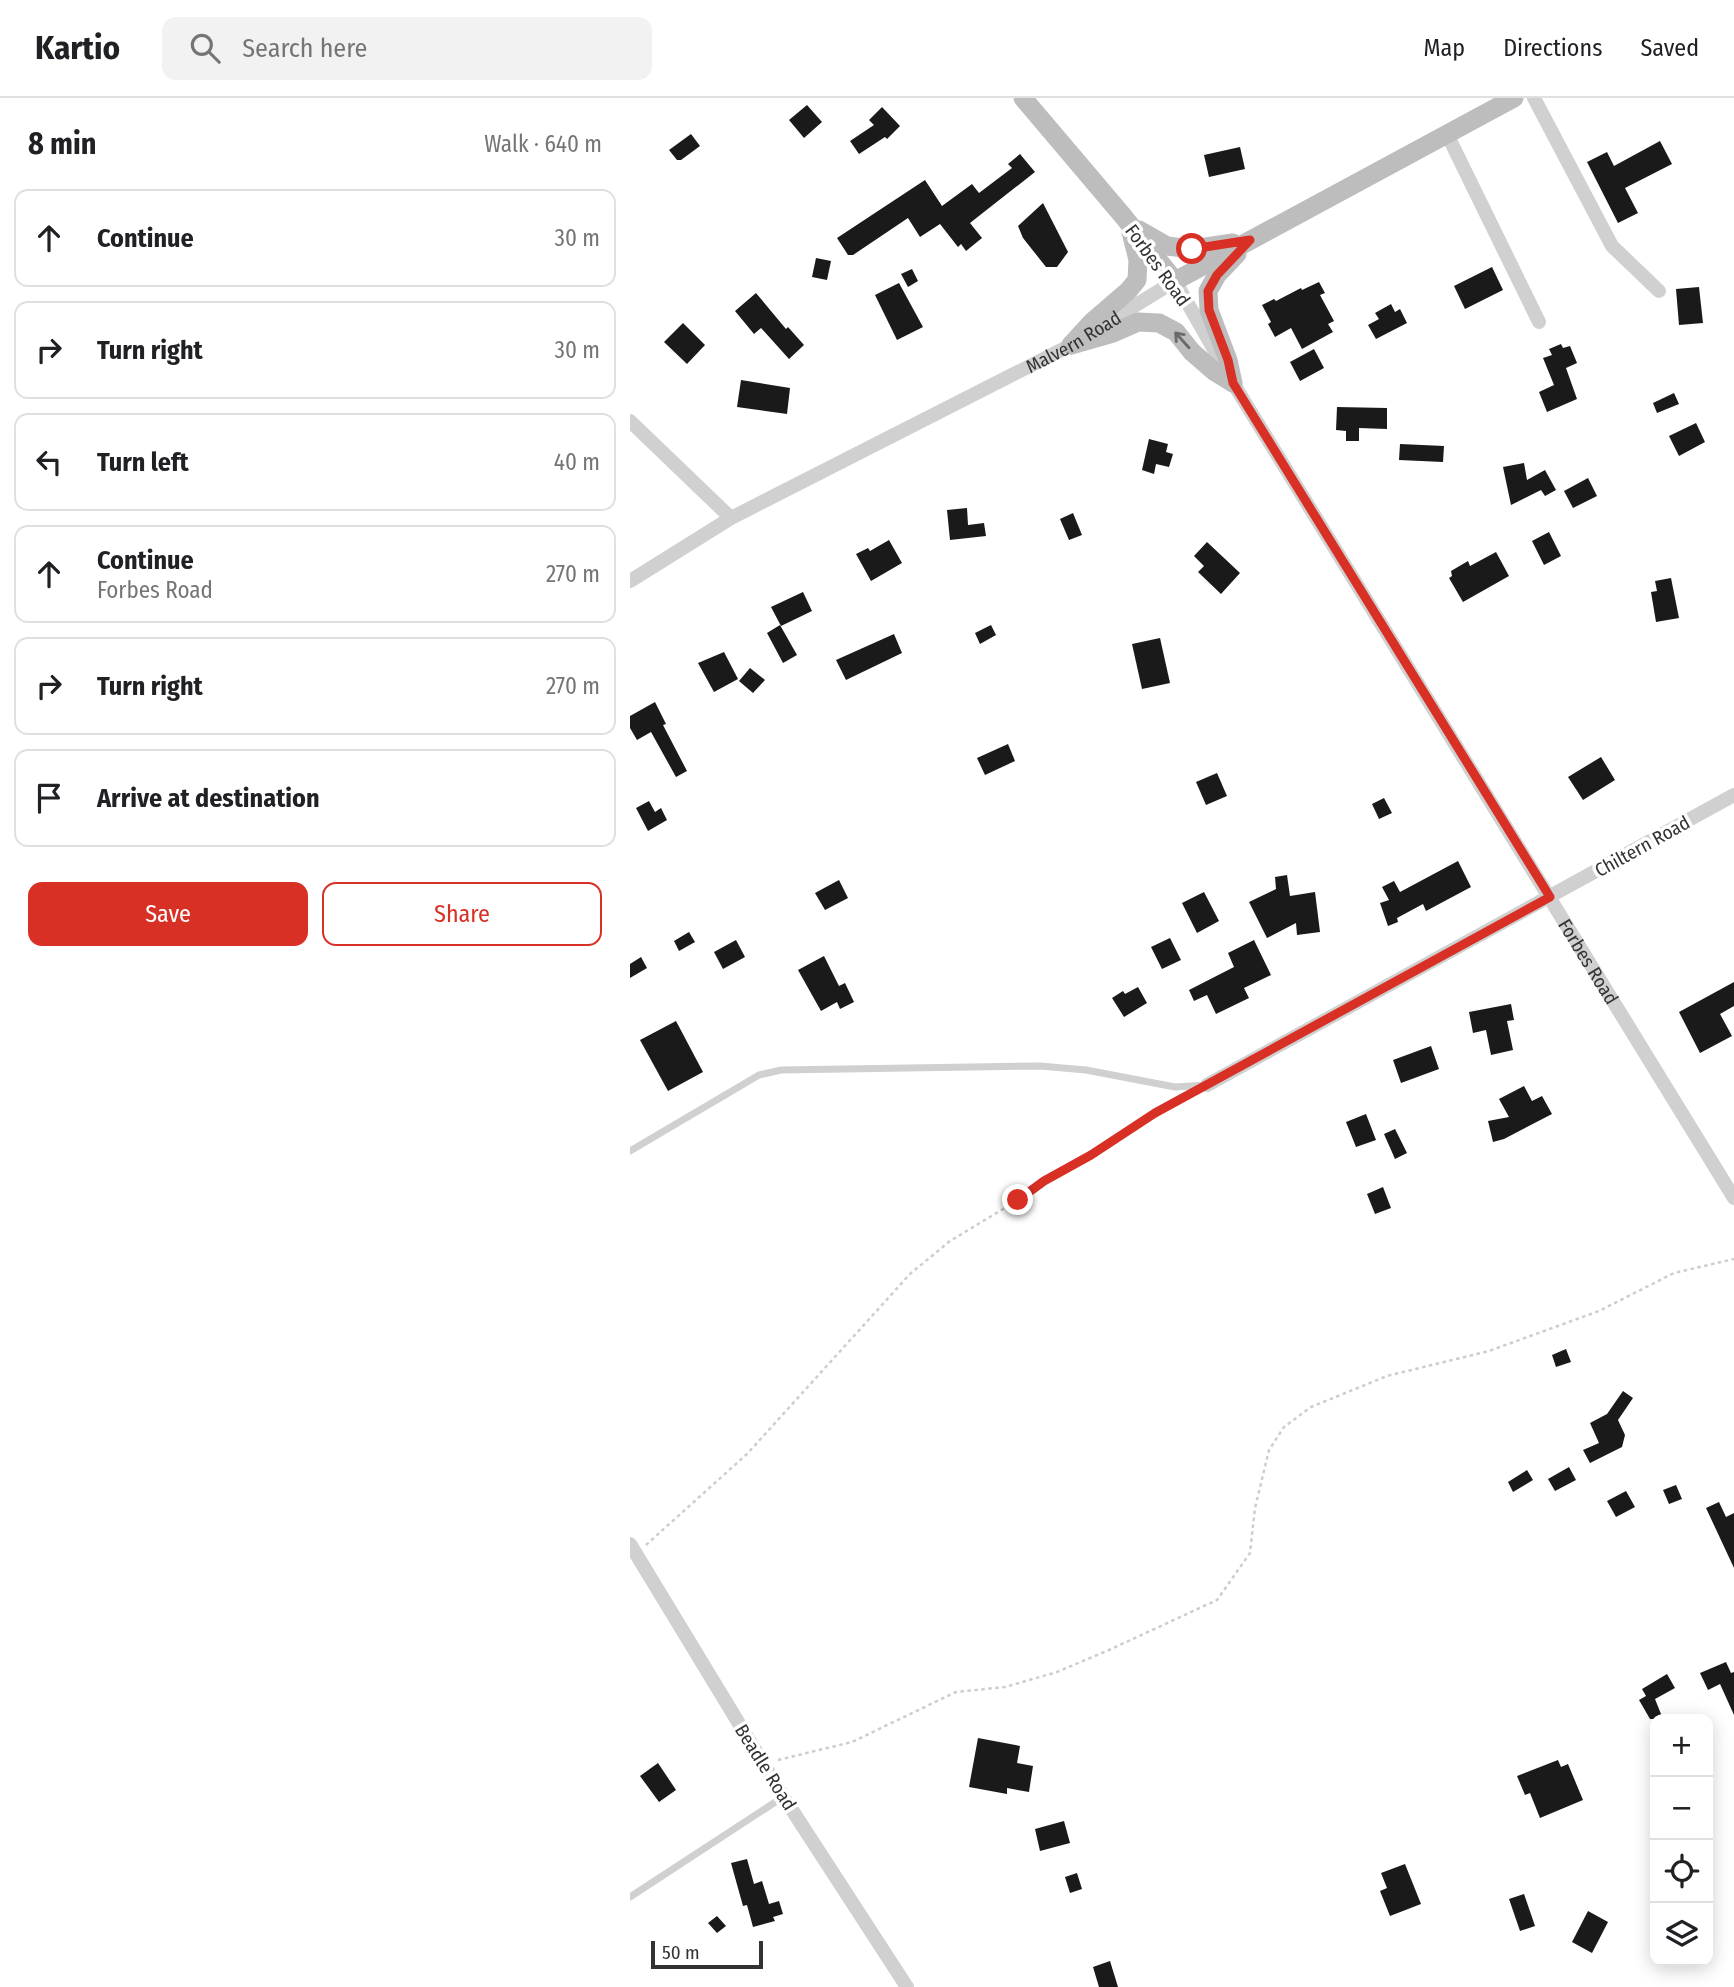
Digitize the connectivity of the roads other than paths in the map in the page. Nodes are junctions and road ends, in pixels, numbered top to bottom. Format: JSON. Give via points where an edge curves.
{"nodes":[{"id":1,"x":1023,"y":98,"type":"edge"},
{"id":2,"x":1512,"y":98,"type":"edge"},
{"id":3,"x":1534,"y":98,"type":"edge"},
{"id":4,"x":1447,"y":134,"type":"junction"},
{"id":5,"x":1129,"y":224,"type":"junction"},
{"id":6,"x":1250,"y":240,"type":"junction"},
{"id":7,"x":1175,"y":281,"type":"junction"},
{"id":8,"x":1659,"y":291,"type":"dead end"},
{"id":9,"x":1539,"y":322,"type":"dead end"},
{"id":10,"x":1071,"y":345,"type":"junction"},
{"id":11,"x":1233,"y":383,"type":"junction"},
{"id":12,"x":630,"y":421,"type":"edge"},
{"id":13,"x":731,"y":518,"type":"junction"},
{"id":14,"x":630,"y":581,"type":"edge"},
{"id":15,"x":1734,"y":795,"type":"edge"},
{"id":16,"x":1550,"y":897,"type":"junction"},
{"id":17,"x":1208,"y":1085,"type":"joint"},
{"id":18,"x":630,"y":1151,"type":"edge"},
{"id":19,"x":1734,"y":1198,"type":"edge"},
{"id":20,"x":633,"y":1549,"type":"edge"},
{"id":21,"x":783,"y":1796,"type":"junction"},
{"id":22,"x":630,"y":1897,"type":"edge"},
{"id":23,"x":907,"y":1987,"type":"edge"}],
"edges":[{"from":1,"to":5,"type":"main road","name":"Forbes Road"},
{"from":2,"to":4,"type":"main road","name":"Malvern Road"},
{"from":3,"to":8,"type":"street","via":[[1612,246]]},
{"from":4,"to":6,"type":"main road","name":"Malvern Road"},
{"from":4,"to":9,"type":"street"},
{"from":5,"to":6,"type":"main road","via":[[1167,246],[1192,249]]},
{"from":5,"to":7,"type":"main road","name":"Forbes Road"},
{"from":5,"to":10,"type":"main road","via":[[1138,260],[1137,280]]},
{"from":6,"to":7,"type":"main road","name":"Malvern Road"},
{"from":6,"to":11,"type":"main road","via":[[1208,291],[1209,310]]},
{"from":7,"to":10,"type":"street","name":"Malvern Road"},
{"from":7,"to":11,"type":"street","name":"Forbes Road"},
{"from":11,"to":10,"type":"main road","one_way":true,"via":[[1192,352],[1176,332],[1159,323],[1138,322]]},
{"from":10,"to":13,"type":"street","name":"Malvern Road"},
{"from":11,"to":16,"type":"street","name":"Forbes Road"},
{"from":12,"to":13,"type":"street"},
{"from":13,"to":14,"type":"street","name":"Malvern Road"},
{"from":15,"to":16,"type":"street","name":"Chiltern Road"},
{"from":16,"to":17,"type":"street","name":"Chiltern Road"},
{"from":16,"to":19,"type":"street","name":"Forbes Road"},
{"from":17,"to":18,"type":"lane","via":[[1175,1087],[1040,1066],[781,1070],[759,1075]]},
{"from":20,"to":21,"type":"street","name":"Beadle Road"},
{"from":21,"to":22,"type":"lane"},
{"from":21,"to":23,"type":"street","name":"Beadle Road"}]}
